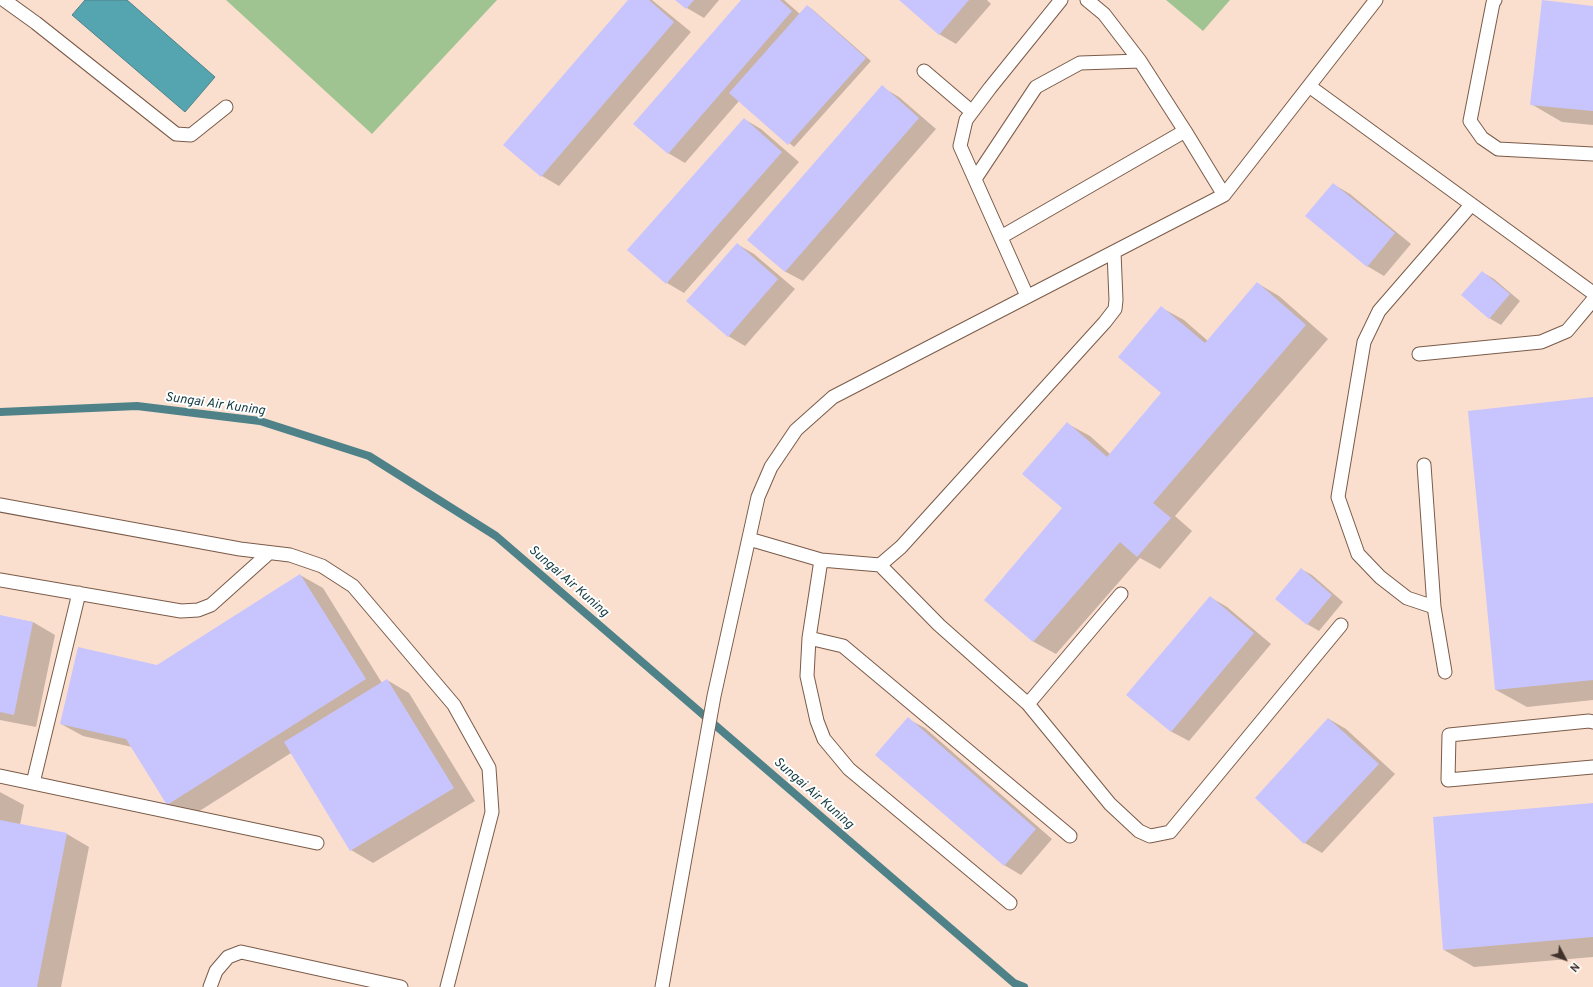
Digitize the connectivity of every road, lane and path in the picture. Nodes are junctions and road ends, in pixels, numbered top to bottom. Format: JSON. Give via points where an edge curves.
{"nodes":[{"id":1,"x":4,"y":0,"type":"edge"},
{"id":2,"x":1061,"y":0,"type":"edge"},
{"id":3,"x":1087,"y":0,"type":"edge"},
{"id":4,"x":1376,"y":0,"type":"edge"},
{"id":5,"x":1495,"y":0,"type":"edge"},
{"id":6,"x":1140,"y":61,"type":"junction"},
{"id":7,"x":924,"y":71,"type":"dead end"},
{"id":8,"x":1308,"y":86,"type":"junction"},
{"id":9,"x":226,"y":107,"type":"dead end"},
{"id":10,"x":972,"y":112,"type":"junction"},
{"id":11,"x":1185,"y":130,"type":"junction"},
{"id":12,"x":1593,"y":154,"type":"edge"},
{"id":13,"x":975,"y":179,"type":"junction"},
{"id":14,"x":1224,"y":196,"type":"junction"},
{"id":15,"x":1471,"y":205,"type":"junction"},
{"id":16,"x":1001,"y":237,"type":"junction"},
{"id":17,"x":1114,"y":252,"type":"junction"},
{"id":18,"x":1593,"y":293,"type":"edge"},
{"id":19,"x":1027,"y":296,"type":"junction"},
{"id":20,"x":1593,"y":300,"type":"edge"},
{"id":21,"x":1419,"y":354,"type":"dead end"},
{"id":22,"x":1424,"y":465,"type":"dead end"},
{"id":23,"x":0,"y":505,"type":"edge"},
{"id":24,"x":749,"y":539,"type":"junction"},
{"id":25,"x":269,"y":553,"type":"junction"},
{"id":26,"x":821,"y":560,"type":"junction"},
{"id":27,"x":880,"y":565,"type":"junction"},
{"id":28,"x":0,"y":580,"type":"edge"},
{"id":29,"x":79,"y":593,"type":"junction"},
{"id":30,"x":1122,"y":594,"type":"dead end"},
{"id":31,"x":1434,"y":607,"type":"junction"},
{"id":32,"x":1341,"y":625,"type":"dead end"},
{"id":33,"x":809,"y":638,"type":"junction"},
{"id":34,"x":1445,"y":672,"type":"dead end"},
{"id":35,"x":1028,"y":704,"type":"junction"},
{"id":36,"x":1593,"y":722,"type":"edge"},
{"id":37,"x":1593,"y":767,"type":"edge"},
{"id":38,"x":0,"y":776,"type":"edge"},
{"id":39,"x":33,"y":783,"type":"junction"},
{"id":40,"x":1070,"y":836,"type":"dead end"},
{"id":41,"x":317,"y":843,"type":"dead end"},
{"id":42,"x":1010,"y":903,"type":"dead end"},
{"id":43,"x":210,"y":987,"type":"edge"},
{"id":44,"x":401,"y":987,"type":"edge"},
{"id":45,"x":447,"y":987,"type":"edge"},
{"id":46,"x":662,"y":987,"type":"edge"}],
"edges":[{"from":1,"to":9,"type":"lane","via":[[176,134],[191,135]]},
{"from":2,"to":10,"type":"lane"},
{"from":3,"to":6,"type":"lane","via":[[1104,14]]},
{"from":4,"to":8,"type":"lane"},
{"from":5,"to":12,"type":"lane","via":[[1470,121],[1482,138],[1498,149]]},
{"from":6,"to":11,"type":"lane"},
{"from":6,"to":13,"type":"lane","via":[[1080,63],[1036,88]]},
{"from":7,"to":10,"type":"lane"},
{"from":8,"to":14,"type":"lane"},
{"from":8,"to":15,"type":"lane"},
{"from":10,"to":13,"type":"lane","via":[[966,120],[960,146]]},
{"from":11,"to":14,"type":"lane"},
{"from":11,"to":16,"type":"lane"},
{"from":13,"to":16,"type":"lane"},
{"from":14,"to":17,"type":"lane"},
{"from":15,"to":18,"type":"lane"},
{"from":15,"to":31,"type":"lane","via":[[1379,311],[1364,342],[1338,497],[1358,554],[1380,577],[1407,598]]},
{"from":16,"to":19,"type":"lane"},
{"from":17,"to":19,"type":"lane"},
{"from":17,"to":27,"type":"lane","via":[[1116,300],[1105,322],[901,547]]},
{"from":19,"to":24,"type":"lane","via":[[832,397],[796,430],[771,467],[758,497]]},
{"from":20,"to":21,"type":"lane","via":[[1567,330],[1541,342]]},
{"from":22,"to":31,"type":"lane"},
{"from":23,"to":25,"type":"lane"},
{"from":24,"to":26,"type":"lane"},
{"from":24,"to":46,"type":"lane","via":[[714,696]]},
{"from":25,"to":29,"type":"lane","via":[[211,605],[198,610],[181,611]]},
{"from":25,"to":45,"type":"lane","via":[[290,555],[322,566],[353,586],[454,705],[489,768],[492,812]]},
{"from":26,"to":27,"type":"lane"},
{"from":26,"to":33,"type":"lane"},
{"from":27,"to":35,"type":"lane","via":[[939,625]]},
{"from":28,"to":29,"type":"lane"},
{"from":29,"to":39,"type":"lane"},
{"from":30,"to":35,"type":"lane"},
{"from":31,"to":34,"type":"lane"},
{"from":32,"to":35,"type":"lane","via":[[1170,832],[1150,836],[1139,831],[1125,819]]},
{"from":33,"to":40,"type":"lane","via":[[843,646]]},
{"from":33,"to":42,"type":"lane","via":[[807,676],[817,721],[824,739],[848,769]]},
{"from":36,"to":37,"type":"lane","via":[[1449,735],[1448,780]]},
{"from":38,"to":39,"type":"lane"},
{"from":39,"to":41,"type":"lane"},
{"from":43,"to":44,"type":"lane","via":[[216,971],[228,957],[241,952]]}]}
